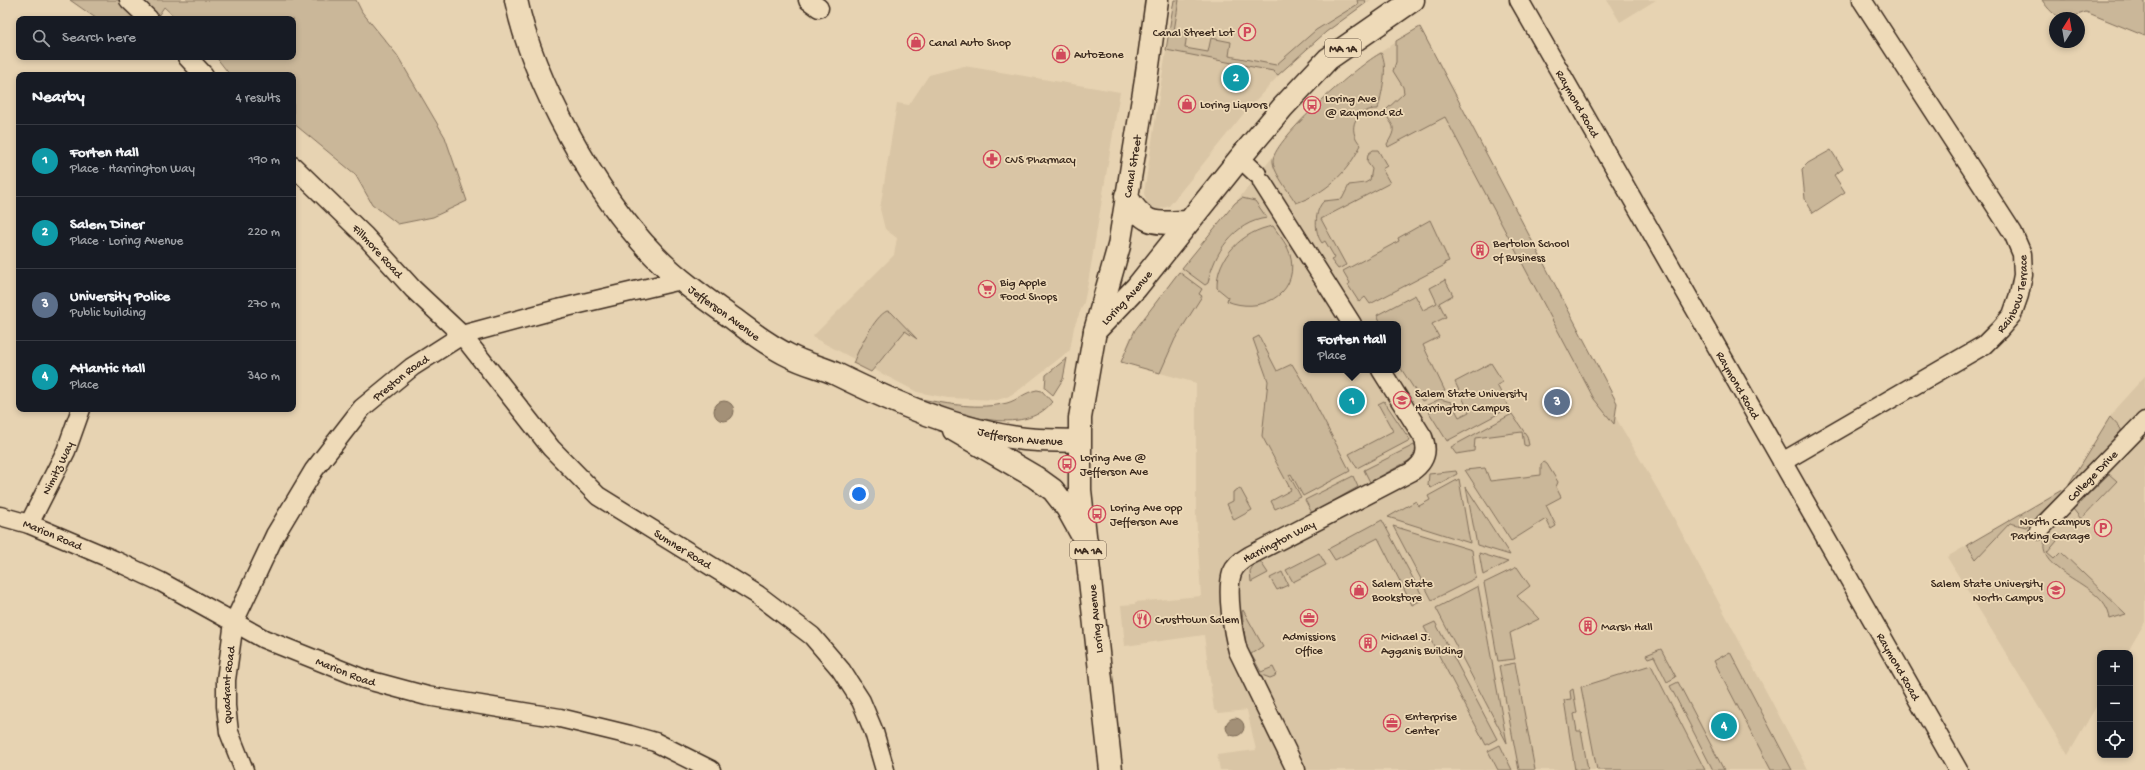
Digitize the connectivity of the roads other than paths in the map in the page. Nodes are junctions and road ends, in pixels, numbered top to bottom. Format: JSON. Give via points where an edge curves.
{"nodes":[{"id":1,"x":129,"y":0,"type":"edge"},
{"id":2,"x":516,"y":0,"type":"edge"},
{"id":3,"x":1156,"y":0,"type":"edge"},
{"id":4,"x":1413,"y":0,"type":"edge"},
{"id":5,"x":1519,"y":0,"type":"edge"},
{"id":6,"x":1862,"y":0,"type":"edge"},
{"id":7,"x":146,"y":16,"type":"edge"},
{"id":8,"x":190,"y":60,"type":"edge"},
{"id":9,"x":201,"y":72,"type":"edge"},
{"id":10,"x":1240,"y":158,"type":"junction"},
{"id":11,"x":296,"y":169,"type":"edge"},
{"id":12,"x":1126,"y":196,"type":"junction"},
{"id":13,"x":1188,"y":222,"type":"junction"},
{"id":14,"x":681,"y":280,"type":"junction"},
{"id":15,"x":1350,"y":321,"type":"edge"},
{"id":16,"x":1095,"y":331,"type":"junction"},
{"id":17,"x":462,"y":335,"type":"junction"},
{"id":18,"x":1383,"y":373,"type":"edge"},
{"id":19,"x":80,"y":412,"type":"edge"},
{"id":20,"x":922,"y":412,"type":"junction"},
{"id":21,"x":2145,"y":421,"type":"edge"},
{"id":22,"x":1079,"y":441,"type":"junction"},
{"id":23,"x":1782,"y":462,"type":"junction"},
{"id":24,"x":0,"y":516,"type":"edge"},
{"id":25,"x":29,"y":524,"type":"junction"},
{"id":26,"x":2039,"y":530,"type":"dead end"},
{"id":27,"x":1087,"y":545,"type":"junction"},
{"id":28,"x":234,"y":622,"type":"junction"},
{"id":29,"x":244,"y":770,"type":"edge"},
{"id":30,"x":711,"y":770,"type":"edge"},
{"id":31,"x":885,"y":770,"type":"edge"},
{"id":32,"x":1111,"y":770,"type":"edge"},
{"id":33,"x":1296,"y":770,"type":"edge"},
{"id":34,"x":1958,"y":770,"type":"edge"}],
"edges":[{"from":1,"to":7,"type":"street"},
{"from":2,"to":14,"type":"main road","name":"Jefferson Avenue","via":[[533,55],[585,163],[653,254]]},
{"from":3,"to":12,"type":"main road","name":"Canal Street","via":[[1146,80]]},
{"from":4,"to":10,"type":"main road","name":"Loring Avenue","number":"MA 1A","via":[[1328,60],[1283,107]]},
{"from":5,"to":23,"type":"street","name":"Raymond Road"},
{"from":6,"to":23,"type":"street","name":"Rainbow Terrace","via":[[2013,233],[2022,254],[2023,275],[2012,315],[1984,345]]},
{"from":8,"to":9,"type":"street"},
{"from":10,"to":13,"type":"main road","name":"Loring Avenue","number":"MA 1A"},
{"from":10,"to":15,"type":"street","via":[[1259,178]]},
{"from":11,"to":17,"type":"street","name":"Fillmore Road","via":[[366,236],[413,289]]},
{"from":12,"to":13,"type":"main road","via":[[1137,212],[1150,221]]},
{"from":12,"to":16,"type":"main road","name":"Canal Street","via":[[1119,246]]},
{"from":13,"to":16,"type":"main road","name":"Loring Avenue","number":"MA 1A","via":[[1136,288]]},
{"from":14,"to":17,"type":"street","name":"Preston Road"},
{"from":14,"to":20,"type":"main road","name":"Jefferson Avenue","via":[[789,356],[835,373]]},
{"from":16,"to":22,"type":"main road","name":"Loring Avenue","number":"MA 1A","via":[[1080,418]]},
{"from":17,"to":28,"type":"street","name":"Preston Road","via":[[412,367],[362,408],[314,470],[275,535]]},
{"from":17,"to":31,"type":"street","name":"Sumner Road","via":[[551,448],[598,496],[758,595],[812,636],[841,670],[861,701],[874,732]]},
{"from":18,"to":33,"type":"street","name":"Harrington Way","via":[[1423,437],[1426,444],[1423,461],[1411,472],[1249,556],[1236,566],[1232,573],[1231,608],[1238,651]]},
{"from":19,"to":25,"type":"street","name":"Nimitz Way","via":[[66,451]]},
{"from":20,"to":22,"type":"main road","name":"Jefferson Avenue","via":[[975,428],[1025,439]]},
{"from":20,"to":27,"type":"main road","via":[[1053,490],[1067,508]]},
{"from":21,"to":26,"type":"street","name":"College Drive"},
{"from":22,"to":27,"type":"main road","name":"Loring Avenue","number":"MA 1A","via":[[1080,490]]},
{"from":23,"to":34,"type":"street","name":"Raymond Road"},
{"from":24,"to":25,"type":"street","name":"Marion Road"},
{"from":25,"to":28,"type":"street","name":"Marion Road","via":[[154,579]]},
{"from":27,"to":32,"type":"main road","name":"Loring Avenue","number":"MA 1A"},
{"from":28,"to":29,"type":"street","name":"Quadrant Road","via":[[227,674],[226,706],[229,732]]},
{"from":28,"to":30,"type":"street","name":"Marion Road","via":[[284,648],[364,679],[427,696],[553,717],[630,735],[655,742]]}]}
